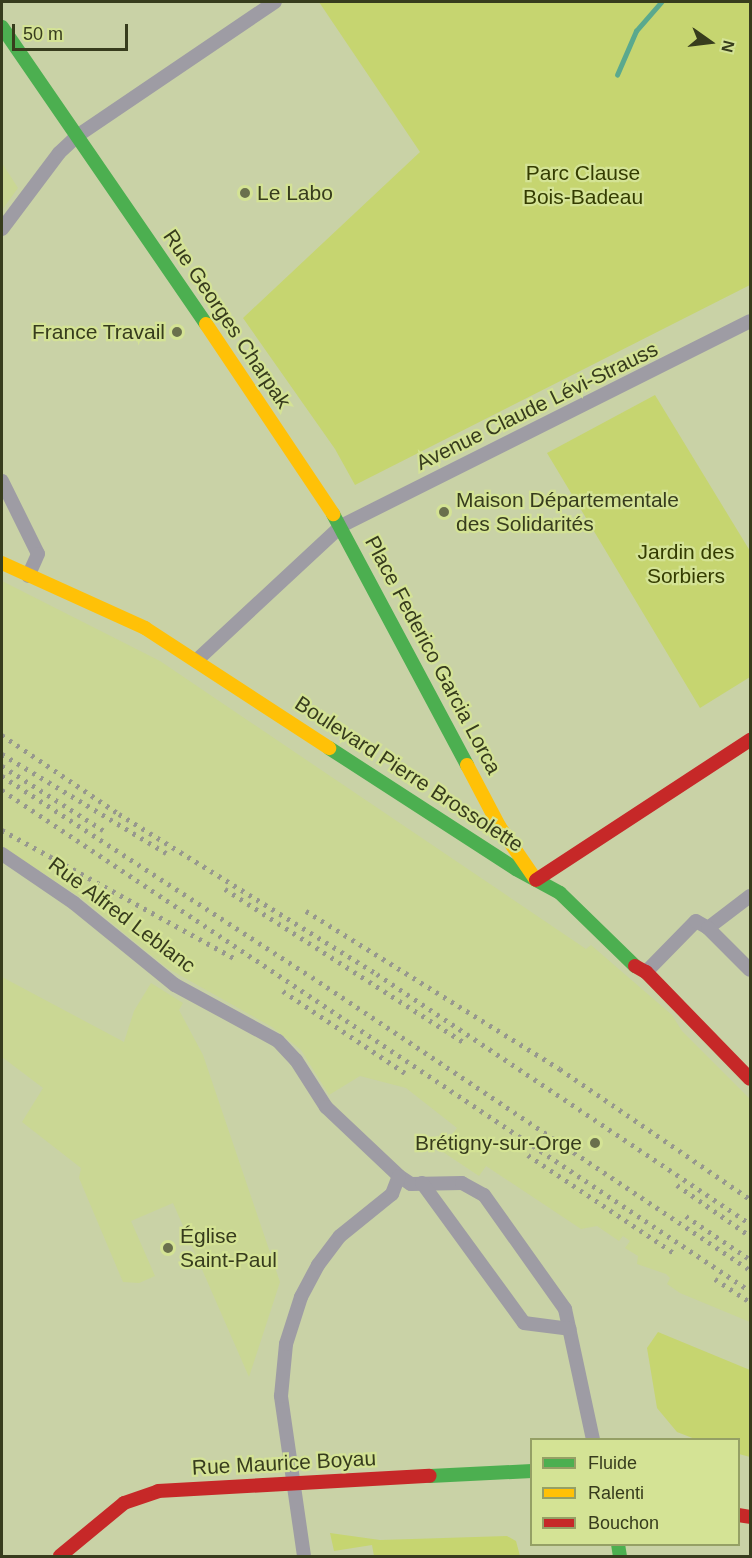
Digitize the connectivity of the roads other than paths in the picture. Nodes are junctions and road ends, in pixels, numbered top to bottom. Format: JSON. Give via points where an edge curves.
{"nodes":[{"id":1,"x":275,"y":2,"type":"edge"},
{"id":2,"x":2,"y":27,"type":"edge"},
{"id":3,"x":77,"y":136,"type":"junction"},
{"id":4,"x":2,"y":229,"type":"edge"},
{"id":5,"x":749,"y":326,"type":"edge"},
{"id":6,"x":2,"y":481,"type":"edge"},
{"id":7,"x":341,"y":526,"type":"junction"},
{"id":8,"x":2,"y":563,"type":"edge"},
{"id":9,"x":28,"y":576,"type":"junction"},
{"id":10,"x":197,"y":660,"type":"junction"},
{"id":11,"x":750,"y":740,"type":"edge"},
{"id":12,"x":2,"y":854,"type":"edge"},
{"id":13,"x":536,"y":880,"type":"junction"},
{"id":14,"x":750,"y":897,"type":"edge"},
{"id":15,"x":708,"y":928,"type":"junction"},
{"id":16,"x":750,"y":970,"type":"edge"},
{"id":17,"x":646,"y":972,"type":"junction"},
{"id":18,"x":750,"y":1079,"type":"edge"},
{"id":19,"x":399,"y":1176,"type":"junction"},
{"id":20,"x":422,"y":1183,"type":"junction"},
{"id":21,"x":570,"y":1329,"type":"junction"},
{"id":22,"x":593,"y":1438,"type":"edge"},
{"id":23,"x":530,"y":1472,"type":"edge"},
{"id":24,"x":292,"y":1484,"type":"junction"},
{"id":25,"x":60,"y":1557,"type":"edge"},
{"id":26,"x":304,"y":1557,"type":"edge"}],
"edges":[{"from":1,"to":3,"type":"street"},
{"from":2,"to":3,"type":"street","name":"Rue Georges Charpak"},
{"from":3,"to":4,"type":"street","via":[[59,153]]},
{"from":3,"to":7,"type":"street","name":"Rue Georges Charpak"},
{"from":5,"to":7,"type":"street","name":"Avenue Claude Lévi-Strauss"},
{"from":6,"to":9,"type":"street","via":[[39,554]]},
{"from":7,"to":10,"type":"street","name":"Place Federico Garcia Lorca"},
{"from":7,"to":13,"type":"street","name":"Place Federico Garcia Lorca","via":[[499,826]]},
{"from":8,"to":9,"type":"street","name":"Boulevard Pierre Brossolette"},
{"from":9,"to":10,"type":"street","name":"Boulevard Pierre Brossolette","via":[[145,628]]},
{"from":10,"to":13,"type":"street","name":"Boulevard Pierre Brossolette"},
{"from":11,"to":13,"type":"street"},
{"from":12,"to":19,"type":"street","name":"Rue Alfred Leblanc","via":[[74,903],[175,985],[278,1041],[338,1118]]},
{"from":13,"to":17,"type":"street","name":"Boulevard Pierre Brossolette","via":[[560,892],[625,960]]},
{"from":14,"to":15,"type":"street"},
{"from":15,"to":16,"type":"street"},
{"from":15,"to":17,"type":"street","via":[[701,922],[692,924]]},
{"from":17,"to":18,"type":"street","name":"Boulevard Pierre Brossolette"},
{"from":19,"to":20,"type":"street","via":[[411,1184]]},
{"from":19,"to":24,"type":"street","via":[[392,1194],[329,1248],[309,1280],[295,1316],[281,1380]]},
{"from":20,"to":21,"type":"street","via":[[524,1323]]},
{"from":20,"to":21,"type":"street","via":[[462,1184],[484,1195],[554,1290]]},
{"from":21,"to":22,"type":"street"},
{"from":23,"to":24,"type":"street","name":"Rue Maurice Boyau"},
{"from":24,"to":25,"type":"street","name":"Rue Maurice Boyau","via":[[140,1494]]},
{"from":24,"to":26,"type":"street"}]}
